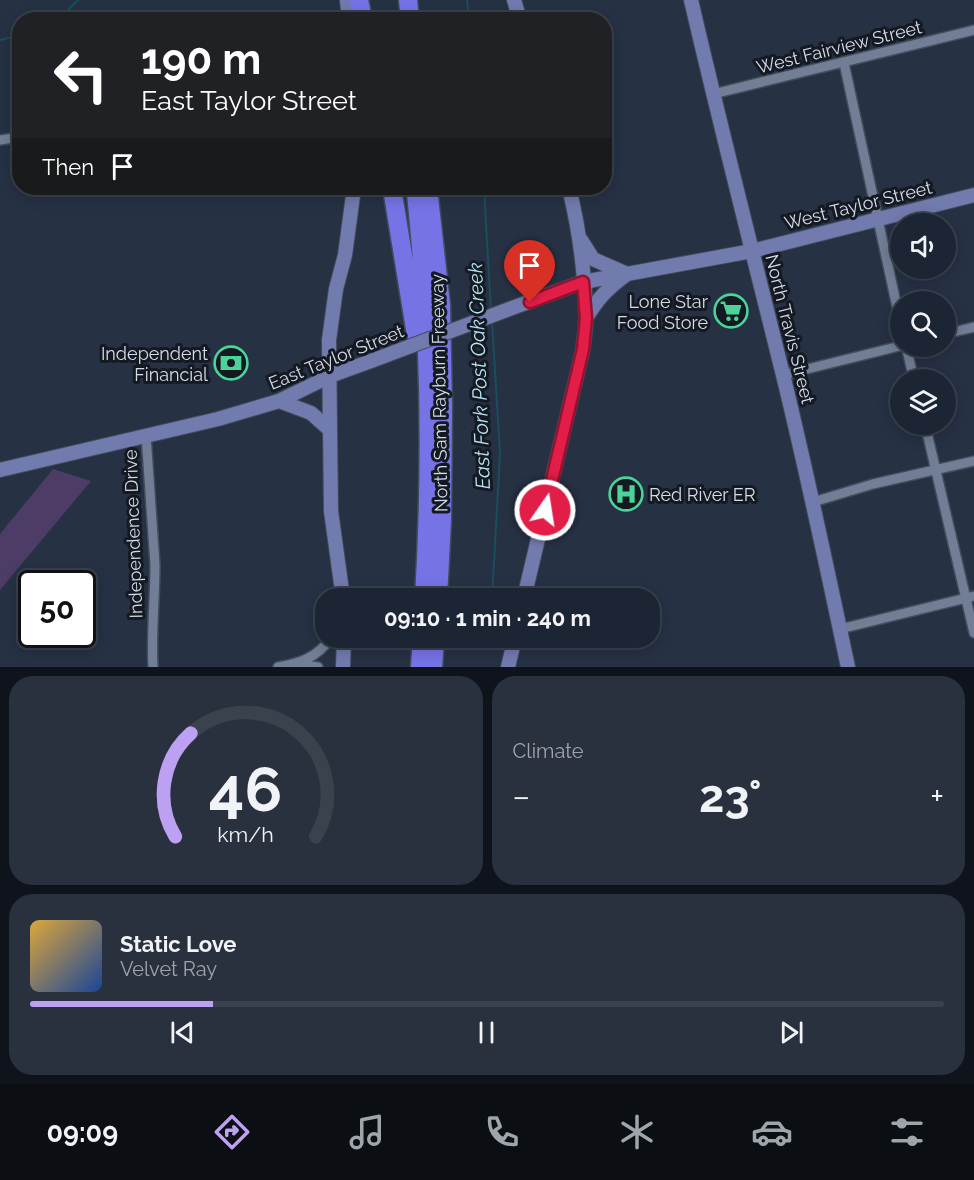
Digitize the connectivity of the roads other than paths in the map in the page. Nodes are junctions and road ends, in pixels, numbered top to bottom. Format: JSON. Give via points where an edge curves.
{"nodes":[{"id":1,"x":691,"y":0,"type":"edge"},
{"id":2,"x":974,"y":30,"type":"edge"},
{"id":3,"x":844,"y":63,"type":"junction"},
{"id":4,"x":713,"y":94,"type":"junction"},
{"id":5,"x":353,"y":195,"type":"edge"},
{"id":6,"x":393,"y":195,"type":"edge"},
{"id":7,"x":416,"y":195,"type":"edge"},
{"id":8,"x":429,"y":195,"type":"edge"},
{"id":9,"x":570,"y":195,"type":"edge"},
{"id":10,"x":974,"y":195,"type":"edge"},
{"id":11,"x":878,"y":219,"type":"junction"},
{"id":12,"x":578,"y":237,"type":"junction"},
{"id":13,"x":752,"y":251,"type":"junction"},
{"id":14,"x":627,"y":274,"type":"junction"},
{"id":15,"x":583,"y":282,"type":"junction"},
{"id":16,"x":894,"y":291,"type":"edge"},
{"id":17,"x":586,"y":318,"type":"junction"},
{"id":18,"x":974,"y":327,"type":"edge"},
{"id":19,"x":956,"y":331,"type":"edge"},
{"id":20,"x":890,"y":348,"type":"edge"},
{"id":21,"x":783,"y":375,"type":"junction"},
{"id":22,"x":330,"y":376,"type":"junction"},
{"id":23,"x":279,"y":401,"type":"junction"},
{"id":24,"x":430,"y":414,"type":"junction"},
{"id":25,"x":330,"y":430,"type":"junction"},
{"id":26,"x":146,"y":435,"type":"junction"},
{"id":27,"x":928,"y":435,"type":"edge"},
{"id":28,"x":974,"y":461,"type":"edge"},
{"id":29,"x":0,"y":470,"type":"edge"},
{"id":30,"x":936,"y":470,"type":"junction"},
{"id":31,"x":813,"y":502,"type":"junction"},
{"id":32,"x":342,"y":588,"type":"edge"},
{"id":33,"x":425,"y":588,"type":"edge"},
{"id":34,"x":439,"y":588,"type":"edge"},
{"id":35,"x":526,"y":588,"type":"edge"},
{"id":36,"x":970,"y":596,"type":"edge"},
{"id":37,"x":840,"y":629,"type":"junction"},
{"id":38,"x":974,"y":633,"type":"edge"},
{"id":39,"x":322,"y":648,"type":"edge"},
{"id":40,"x":344,"y":648,"type":"edge"},
{"id":41,"x":421,"y":648,"type":"edge"},
{"id":42,"x":434,"y":648,"type":"edge"},
{"id":43,"x":513,"y":648,"type":"edge"},
{"id":44,"x":297,"y":664,"type":"junction"},
{"id":45,"x":153,"y":667,"type":"edge"},
{"id":46,"x":278,"y":667,"type":"edge"},
{"id":47,"x":318,"y":667,"type":"edge"},
{"id":48,"x":343,"y":667,"type":"edge"},
{"id":49,"x":420,"y":667,"type":"edge"},
{"id":50,"x":433,"y":667,"type":"edge"},
{"id":51,"x":508,"y":667,"type":"edge"},
{"id":52,"x":848,"y":667,"type":"edge"}],
"edges":[{"from":1,"to":4,"type":"main road","name":"North Travis Street"},
{"from":2,"to":3,"type":"street","name":"West Fairview Street"},
{"from":3,"to":4,"type":"street","name":"West Fairview Street"},
{"from":3,"to":11,"type":"street"},
{"from":4,"to":13,"type":"main road","name":"North Travis Street"},
{"from":5,"to":22,"type":"main road","via":[[331,319]]},
{"from":6,"to":24,"type":"highway"},
{"from":7,"to":24,"type":"highway","name":"North Sam Rayburn Freeway"},
{"from":8,"to":34,"type":"highway","name":"North Sam Rayburn Freeway","via":[[441,305]]},
{"from":9,"to":12,"type":"main road"},
{"from":10,"to":11,"type":"main road","name":"West Taylor Street"},
{"from":11,"to":13,"type":"main road","name":"West Taylor Street"},
{"from":11,"to":16,"type":"street"},
{"from":12,"to":14,"type":"main road","via":[[593,259]]},
{"from":12,"to":15,"type":"main road"},
{"from":13,"to":14,"type":"main road","name":"East Taylor Street"},
{"from":13,"to":21,"type":"main road","name":"North Travis Street"},
{"from":14,"to":15,"type":"main road","name":"East Taylor Street"},
{"from":14,"to":17,"type":"main road","via":[[596,301]]},
{"from":15,"to":17,"type":"main road"},
{"from":15,"to":22,"type":"main road","name":"East Taylor Street","bridge":true},
{"from":17,"to":35,"type":"main road","via":[[583,349]]},
{"from":18,"to":19,"type":"street"},
{"from":20,"to":21,"type":"street"},
{"from":21,"to":31,"type":"main road","name":"North Travis Street"},
{"from":22,"to":23,"type":"main road","name":"East Taylor Street"},
{"from":22,"to":25,"type":"main road"},
{"from":23,"to":25,"type":"main road","via":[[311,413]]},
{"from":23,"to":26,"type":"main road","name":"East Taylor Street"},
{"from":24,"to":33,"type":"highway","name":"North Sam Rayburn Freeway"},
{"from":25,"to":32,"type":"main road","via":[[331,511]]},
{"from":26,"to":29,"type":"main road","name":"East Taylor Street"},
{"from":26,"to":45,"type":"street","name":"Independence Drive","via":[[155,565]]},
{"from":27,"to":30,"type":"street"},
{"from":28,"to":30,"type":"street"},
{"from":30,"to":31,"type":"street"},
{"from":30,"to":36,"type":"street"},
{"from":31,"to":37,"type":"main road","name":"North Travis Street"},
{"from":36,"to":37,"type":"street"},
{"from":36,"to":38,"type":"street"},
{"from":37,"to":52,"type":"main road","name":"North Travis Street"},
{"from":39,"to":44,"type":"street"},
{"from":40,"to":48,"type":"main road"},
{"from":41,"to":49,"type":"highway"},
{"from":42,"to":50,"type":"highway"},
{"from":43,"to":51,"type":"main road"},
{"from":44,"to":46,"type":"street"},
{"from":44,"to":47,"type":"street"}]}
